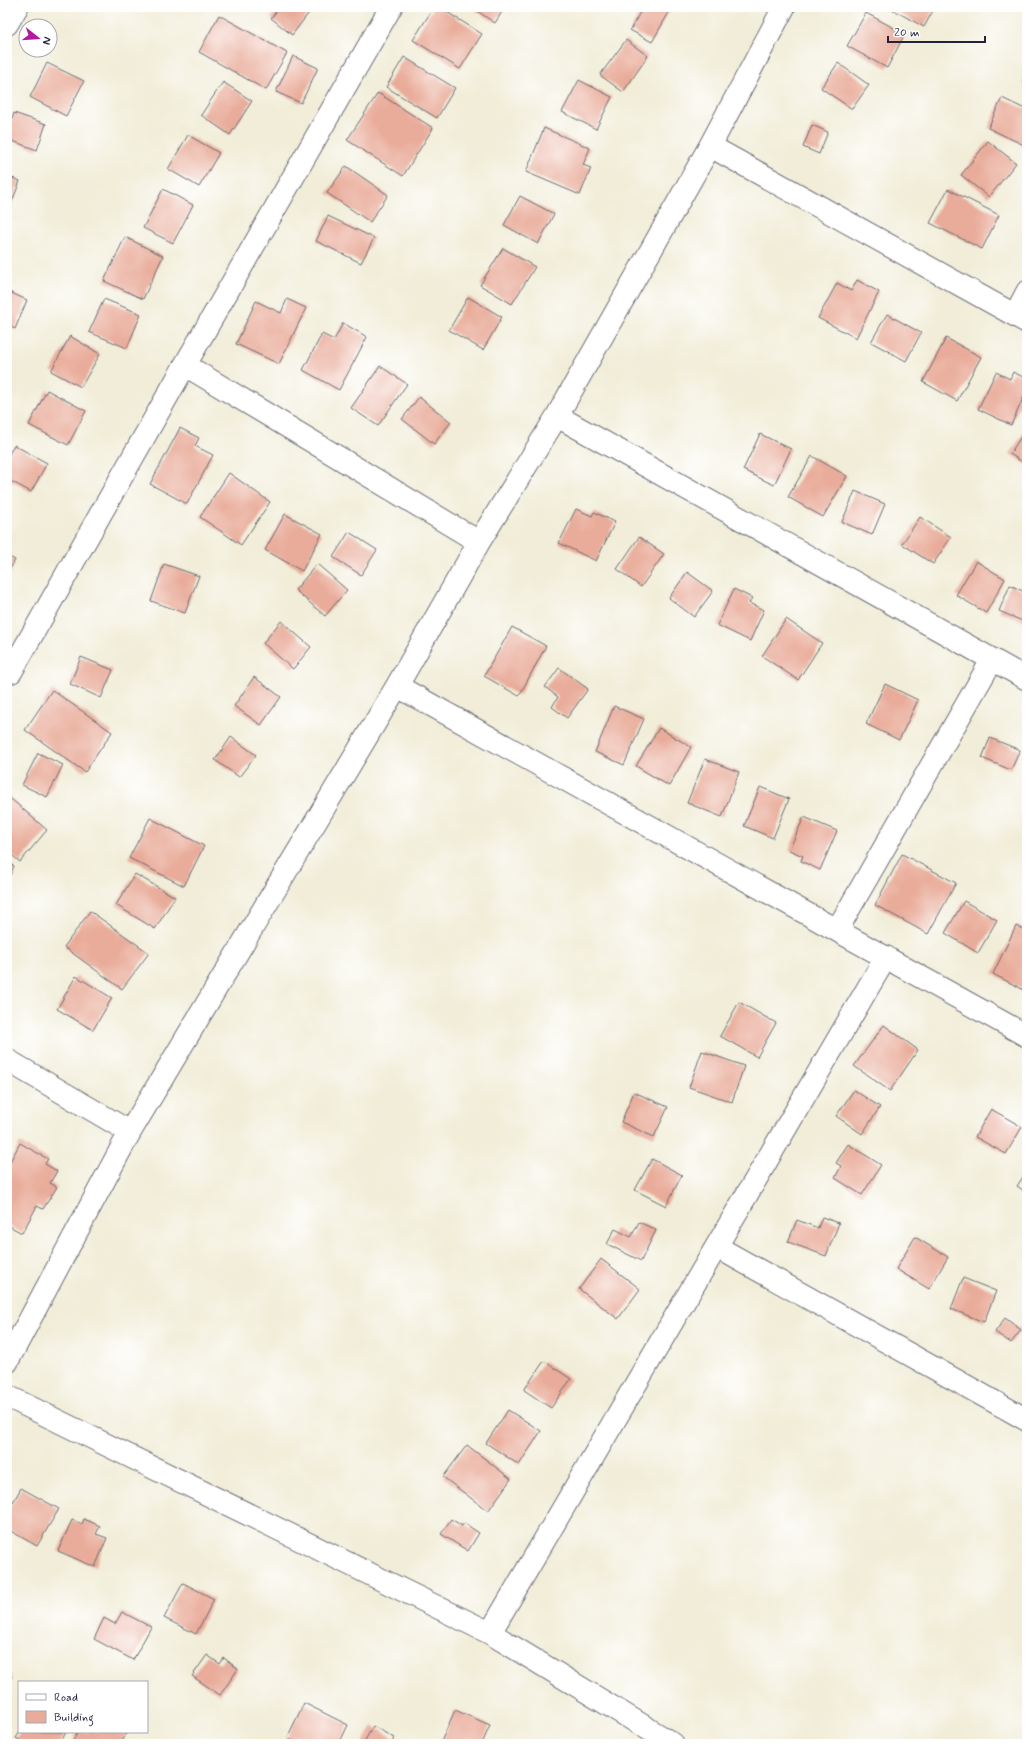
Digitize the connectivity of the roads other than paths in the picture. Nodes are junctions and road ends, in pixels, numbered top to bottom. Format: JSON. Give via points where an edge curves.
{"nodes":[{"id":1,"x":17,"y":7,"type":"edge"},
{"id":2,"x":391,"y":7,"type":"edge"},
{"id":3,"x":784,"y":7,"type":"edge"},
{"id":4,"x":7,"y":24,"type":"edge"},
{"id":5,"x":710,"y":146,"type":"junction"},
{"id":6,"x":1027,"y":292,"type":"edge"},
{"id":7,"x":1021,"y":318,"type":"edge"},
{"id":8,"x":185,"y":365,"type":"junction"},
{"id":9,"x":557,"y":416,"type":"junction"},
{"id":10,"x":479,"y":542,"type":"junction"},
{"id":11,"x":992,"y":660,"type":"junction"},
{"id":12,"x":8,"y":674,"type":"edge"},
{"id":13,"x":1027,"y":679,"type":"edge"},
{"id":14,"x":397,"y":686,"type":"junction"},
{"id":15,"x":837,"y":930,"type":"junction"},
{"id":16,"x":886,"y":957,"type":"junction"},
{"id":17,"x":1027,"y":1036,"type":"edge"},
{"id":18,"x":7,"y":1060,"type":"edge"},
{"id":19,"x":130,"y":1132,"type":"junction"},
{"id":20,"x":716,"y":1247,"type":"junction"},
{"id":21,"x":7,"y":1362,"type":"edge"},
{"id":22,"x":7,"y":1396,"type":"edge"},
{"id":23,"x":1027,"y":1420,"type":"edge"},
{"id":24,"x":490,"y":1633,"type":"junction"},
{"id":25,"x":673,"y":1744,"type":"edge"}],
"edges":[{"from":1,"to":4,"type":"street"},
{"from":2,"to":8,"type":"street"},
{"from":3,"to":5,"type":"street"},
{"from":5,"to":7,"type":"street"},
{"from":5,"to":9,"type":"street"},
{"from":6,"to":7,"type":"street"},
{"from":8,"to":10,"type":"street"},
{"from":8,"to":12,"type":"street"},
{"from":9,"to":10,"type":"street"},
{"from":9,"to":11,"type":"street"},
{"from":10,"to":14,"type":"street"},
{"from":11,"to":13,"type":"street"},
{"from":11,"to":15,"type":"street"},
{"from":14,"to":15,"type":"street"},
{"from":14,"to":19,"type":"street"},
{"from":15,"to":16,"type":"street"},
{"from":16,"to":17,"type":"street"},
{"from":16,"to":20,"type":"street"},
{"from":18,"to":19,"type":"street"},
{"from":19,"to":21,"type":"street"},
{"from":20,"to":23,"type":"street"},
{"from":20,"to":24,"type":"street"},
{"from":22,"to":24,"type":"street"},
{"from":24,"to":25,"type":"street"}]}
